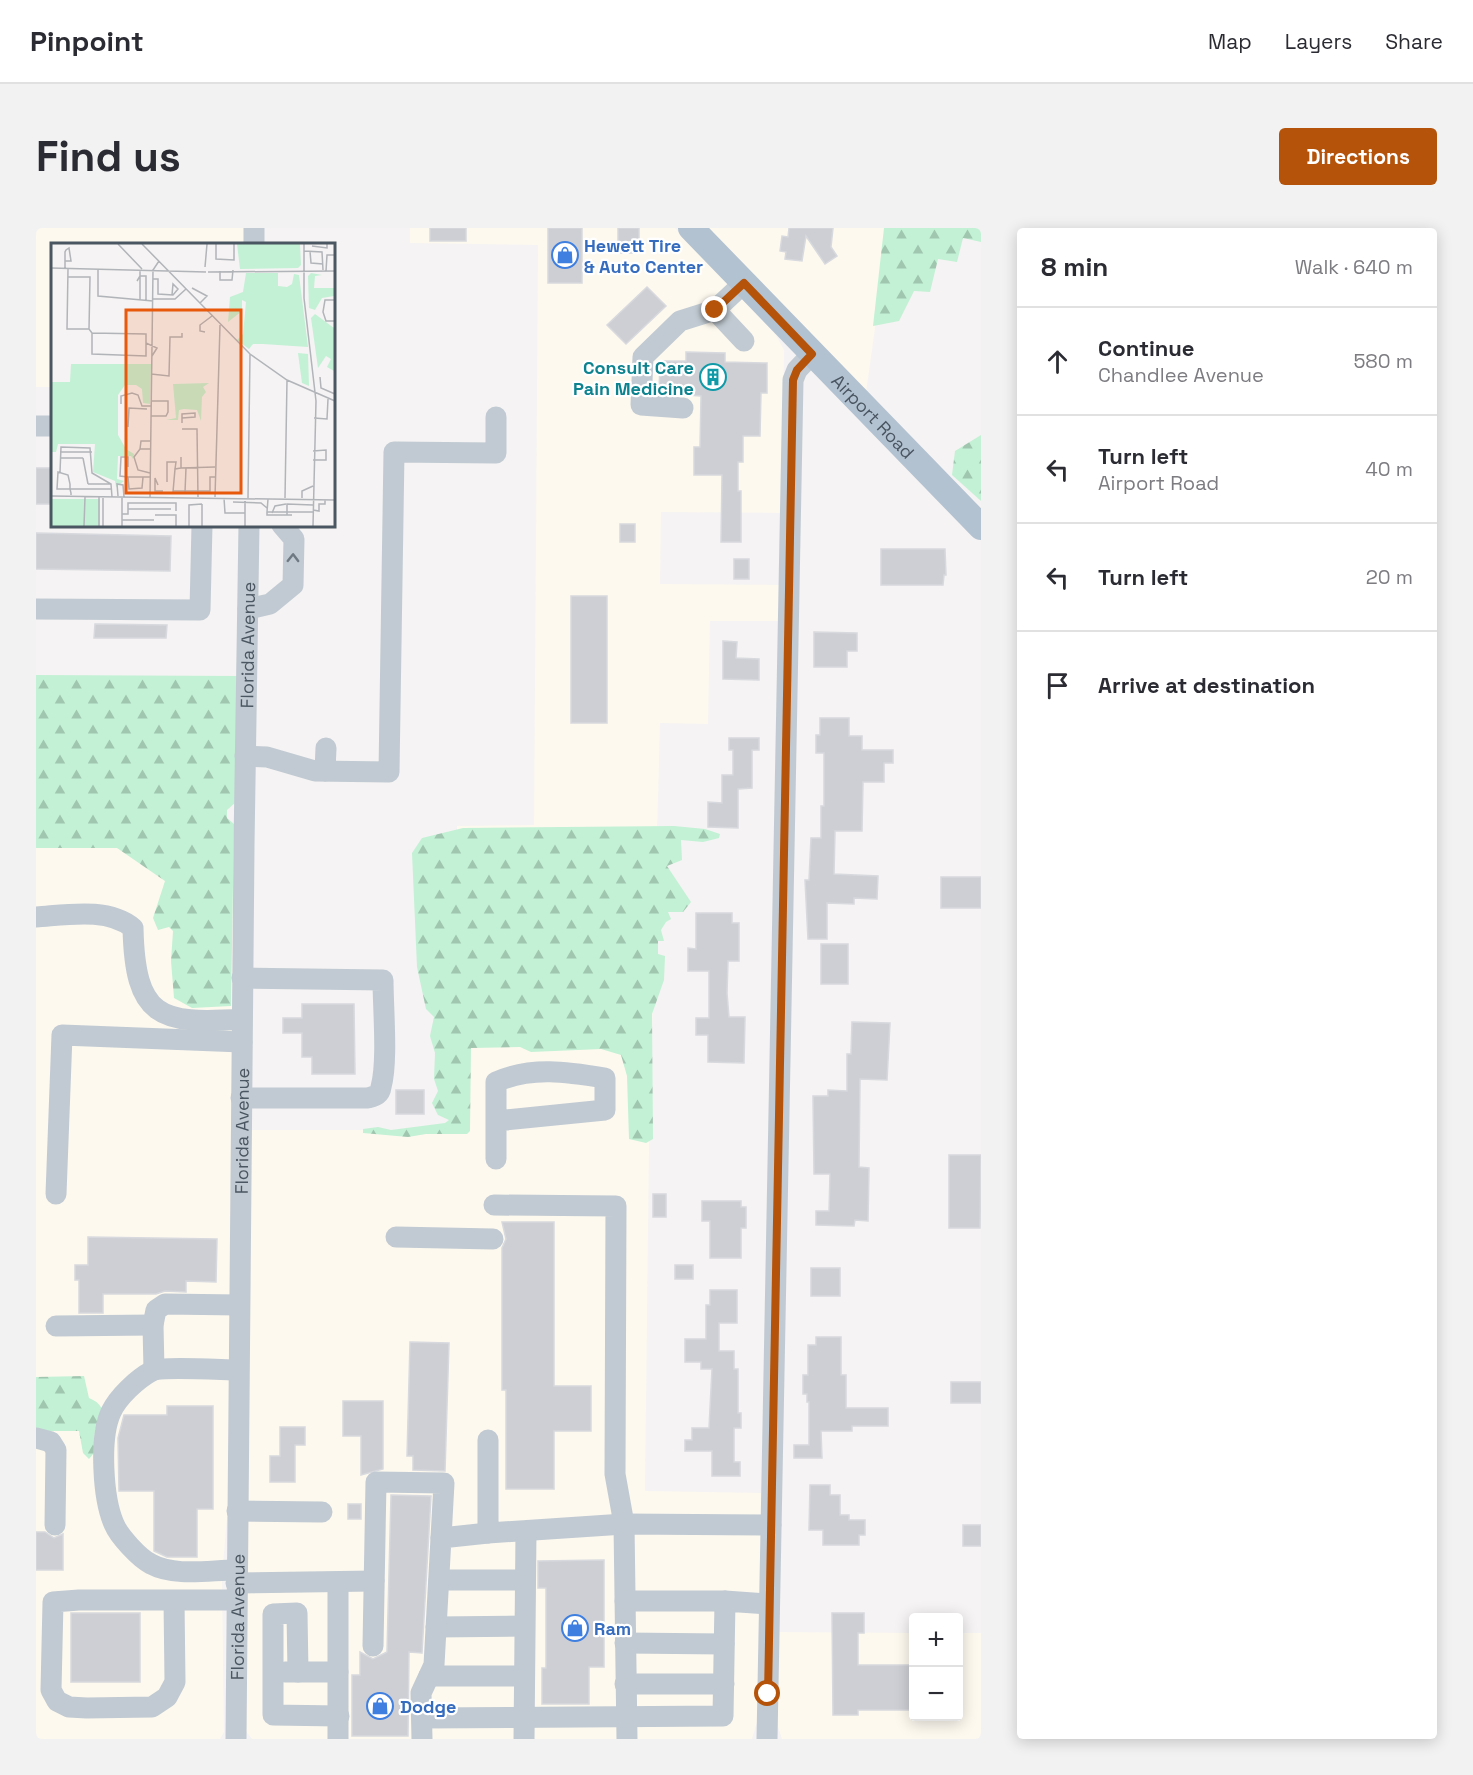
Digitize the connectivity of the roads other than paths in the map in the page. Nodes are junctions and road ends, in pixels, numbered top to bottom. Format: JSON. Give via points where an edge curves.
{"nodes":[{"id":1,"x":691,"y":228,"type":"edge"},
{"id":2,"x":744,"y":283,"type":"junction"},
{"id":3,"x":715,"y":310,"type":"junction"},
{"id":4,"x":744,"y":341,"type":"dead end"},
{"id":5,"x":812,"y":354,"type":"junction"},
{"id":6,"x":683,"y":408,"type":"dead end"},
{"id":7,"x":496,"y":417,"type":"dead end"},
{"id":8,"x":202,"y":526,"type":"edge"},
{"id":9,"x":249,"y":526,"type":"edge"},
{"id":10,"x":283,"y":526,"type":"edge"},
{"id":11,"x":981,"y":527,"type":"edge"},
{"id":12,"x":36,"y":609,"type":"edge"},
{"id":13,"x":248,"y":609,"type":"junction"},
{"id":14,"x":326,"y":748,"type":"dead end"},
{"id":15,"x":245,"y":756,"type":"junction"},
{"id":16,"x":325,"y":771,"type":"junction"},
{"id":17,"x":36,"y":917,"type":"edge"},
{"id":18,"x":242,"y":978,"type":"junction"},
{"id":19,"x":242,"y":1019,"type":"junction"},
{"id":20,"x":242,"y":1042,"type":"junction"},
{"id":21,"x":241,"y":1098,"type":"junction"},
{"id":22,"x":496,"y":1121,"type":"junction"},
{"id":23,"x":496,"y":1159,"type":"dead end"},
{"id":24,"x":56,"y":1194,"type":"dead end"},
{"id":25,"x":494,"y":1205,"type":"dead end"},
{"id":26,"x":396,"y":1237,"type":"dead end"},
{"id":27,"x":493,"y":1239,"type":"dead end"},
{"id":28,"x":239,"y":1305,"type":"junction"},
{"id":29,"x":153,"y":1324,"type":"junction"},
{"id":30,"x":56,"y":1326,"type":"dead end"},
{"id":31,"x":154,"y":1370,"type":"junction"},
{"id":32,"x":238,"y":1370,"type":"junction"},
{"id":33,"x":36,"y":1438,"type":"edge"},
{"id":34,"x":489,"y":1440,"type":"dead end"},
{"id":35,"x":237,"y":1511,"type":"junction"},
{"id":36,"x":322,"y":1512,"type":"dead end"},
{"id":37,"x":624,"y":1524,"type":"junction"},
{"id":38,"x":55,"y":1525,"type":"dead end"},
{"id":39,"x":771,"y":1525,"type":"junction"},
{"id":40,"x":526,"y":1532,"type":"junction"},
{"id":41,"x":488,"y":1533,"type":"junction"},
{"id":42,"x":441,"y":1538,"type":"junction"},
{"id":43,"x":439,"y":1580,"type":"junction"},
{"id":44,"x":524,"y":1580,"type":"junction"},
{"id":45,"x":374,"y":1581,"type":"junction"},
{"id":46,"x":338,"y":1582,"type":"junction"},
{"id":47,"x":236,"y":1584,"type":"junction"},
{"id":48,"x":174,"y":1600,"type":"junction"},
{"id":49,"x":44,"y":1602,"type":"edge"},
{"id":50,"x":625,"y":1602,"type":"junction"},
{"id":51,"x":725,"y":1602,"type":"junction"},
{"id":52,"x":769,"y":1604,"type":"junction"},
{"id":53,"x":524,"y":1626,"type":"junction"},
{"id":54,"x":436,"y":1627,"type":"junction"},
{"id":55,"x":625,"y":1643,"type":"junction"},
{"id":56,"x":724,"y":1644,"type":"junction"},
{"id":57,"x":373,"y":1646,"type":"dead end"},
{"id":58,"x":273,"y":1671,"type":"junction"},
{"id":59,"x":298,"y":1672,"type":"junction"},
{"id":60,"x":338,"y":1672,"type":"junction"},
{"id":61,"x":429,"y":1676,"type":"junction"},
{"id":62,"x":524,"y":1676,"type":"junction"},
{"id":63,"x":625,"y":1684,"type":"junction"},
{"id":64,"x":724,"y":1684,"type":"junction"},
{"id":65,"x":339,"y":1716,"type":"junction"},
{"id":66,"x":626,"y":1716,"type":"junction"},
{"id":67,"x":524,"y":1717,"type":"junction"},
{"id":68,"x":422,"y":1729,"type":"edge"},
{"id":69,"x":236,"y":1739,"type":"edge"},
{"id":70,"x":338,"y":1739,"type":"edge"},
{"id":71,"x":524,"y":1739,"type":"edge"},
{"id":72,"x":627,"y":1739,"type":"edge"},
{"id":73,"x":767,"y":1739,"type":"edge"}],
"edges":[{"from":1,"to":2,"type":"main road","name":"Airport Road"},
{"from":2,"to":3,"type":"street"},
{"from":2,"to":5,"type":"main road","name":"Airport Road"},
{"from":3,"to":4,"type":"street"},
{"from":3,"to":6,"type":"street","via":[[680,321],[643,357],[641,405]]},
{"from":5,"to":11,"type":"main road","name":"Airport Road"},
{"from":5,"to":39,"type":"street","via":[[793,380]]},
{"from":7,"to":16,"type":"street","via":[[496,453],[394,452],[389,772]]},
{"from":8,"to":12,"type":"street","via":[[200,610]]},
{"from":9,"to":13,"type":"street","name":"Florida Avenue"},
{"from":13,"to":10,"type":"street","one_way":true,"via":[[270,604],[293,585],[294,539]]},
{"from":13,"to":15,"type":"street","name":"Florida Avenue"},
{"from":14,"to":16,"type":"street"},
{"from":15,"to":16,"type":"street","via":[[267,757]]},
{"from":15,"to":18,"type":"street","name":"Florida Avenue"},
{"from":17,"to":19,"type":"street","via":[[85,915],[122,919],[132,928],[138,976],[149,1003],[168,1017],[199,1022]]},
{"from":18,"to":19,"type":"street","name":"Florida Avenue"},
{"from":18,"to":21,"type":"street","via":[[383,980],[383,1023],[381,1089],[377,1095]]},
{"from":19,"to":20,"type":"street","name":"Florida Avenue"},
{"from":20,"to":21,"type":"street","name":"Florida Avenue"},
{"from":20,"to":24,"type":"street","via":[[62,1035]]},
{"from":21,"to":28,"type":"street","name":"Florida Avenue"},
{"from":22,"to":22,"type":"street","via":[[496,1082],[510,1076],[536,1071],[605,1078],[605,1110]]},
{"from":22,"to":23,"type":"street"},
{"from":25,"to":37,"type":"street","via":[[616,1206],[615,1474]]},
{"from":26,"to":27,"type":"street"},
{"from":28,"to":29,"type":"street","via":[[165,1304],[156,1310]]},
{"from":28,"to":32,"type":"street","name":"Florida Avenue"},
{"from":29,"to":30,"type":"street"},
{"from":29,"to":31,"type":"street"},
{"from":31,"to":32,"type":"street"},
{"from":31,"to":47,"type":"street","via":[[121,1396],[110,1414],[105,1440],[105,1495],[115,1526],[150,1564]]},
{"from":32,"to":35,"type":"street","name":"Florida Avenue"},
{"from":33,"to":38,"type":"street","via":[[51,1442],[56,1450]]},
{"from":34,"to":41,"type":"street"},
{"from":35,"to":36,"type":"street"},
{"from":35,"to":47,"type":"street","name":"Florida Avenue"},
{"from":37,"to":39,"type":"street"},
{"from":37,"to":40,"type":"street"},
{"from":37,"to":50,"type":"street"},
{"from":39,"to":52,"type":"street"},
{"from":40,"to":41,"type":"street"},
{"from":40,"to":44,"type":"street"},
{"from":41,"to":42,"type":"street"},
{"from":42,"to":43,"type":"street"},
{"from":42,"to":45,"type":"street","via":[[444,1483],[376,1482]]},
{"from":43,"to":44,"type":"street"},
{"from":43,"to":54,"type":"street"},
{"from":44,"to":53,"type":"street"},
{"from":45,"to":46,"type":"street"},
{"from":45,"to":57,"type":"street"},
{"from":46,"to":47,"type":"street"},
{"from":46,"to":60,"type":"street"},
{"from":47,"to":48,"type":"street"},
{"from":47,"to":69,"type":"street","name":"Florida Avenue"},
{"from":48,"to":49,"type":"street"},
{"from":48,"to":49,"type":"street","via":[[175,1682],[167,1697],[152,1707],[87,1708],[69,1707],[57,1701],[51,1690]]},
{"from":50,"to":51,"type":"street"},
{"from":50,"to":55,"type":"street"},
{"from":51,"to":52,"type":"street"},
{"from":51,"to":56,"type":"street"},
{"from":52,"to":73,"type":"street"},
{"from":53,"to":54,"type":"street"},
{"from":53,"to":62,"type":"street"},
{"from":54,"to":61,"type":"street","via":[[434,1665]]},
{"from":55,"to":56,"type":"street"},
{"from":55,"to":63,"type":"street"},
{"from":56,"to":64,"type":"street"},
{"from":58,"to":59,"type":"street"},
{"from":58,"to":59,"type":"street","via":[[273,1614],[297,1613]]},
{"from":58,"to":65,"type":"street","via":[[273,1715]]},
{"from":59,"to":60,"type":"street"},
{"from":60,"to":65,"type":"street"},
{"from":61,"to":62,"type":"street"},
{"from":61,"to":68,"type":"street","via":[[421,1693]]},
{"from":62,"to":67,"type":"street"},
{"from":63,"to":64,"type":"street"},
{"from":63,"to":66,"type":"street"},
{"from":64,"to":66,"type":"street","via":[[723,1716]]},
{"from":65,"to":70,"type":"street"},
{"from":66,"to":67,"type":"street"},
{"from":66,"to":72,"type":"street"},
{"from":67,"to":68,"type":"street"},
{"from":67,"to":71,"type":"street"}]}
